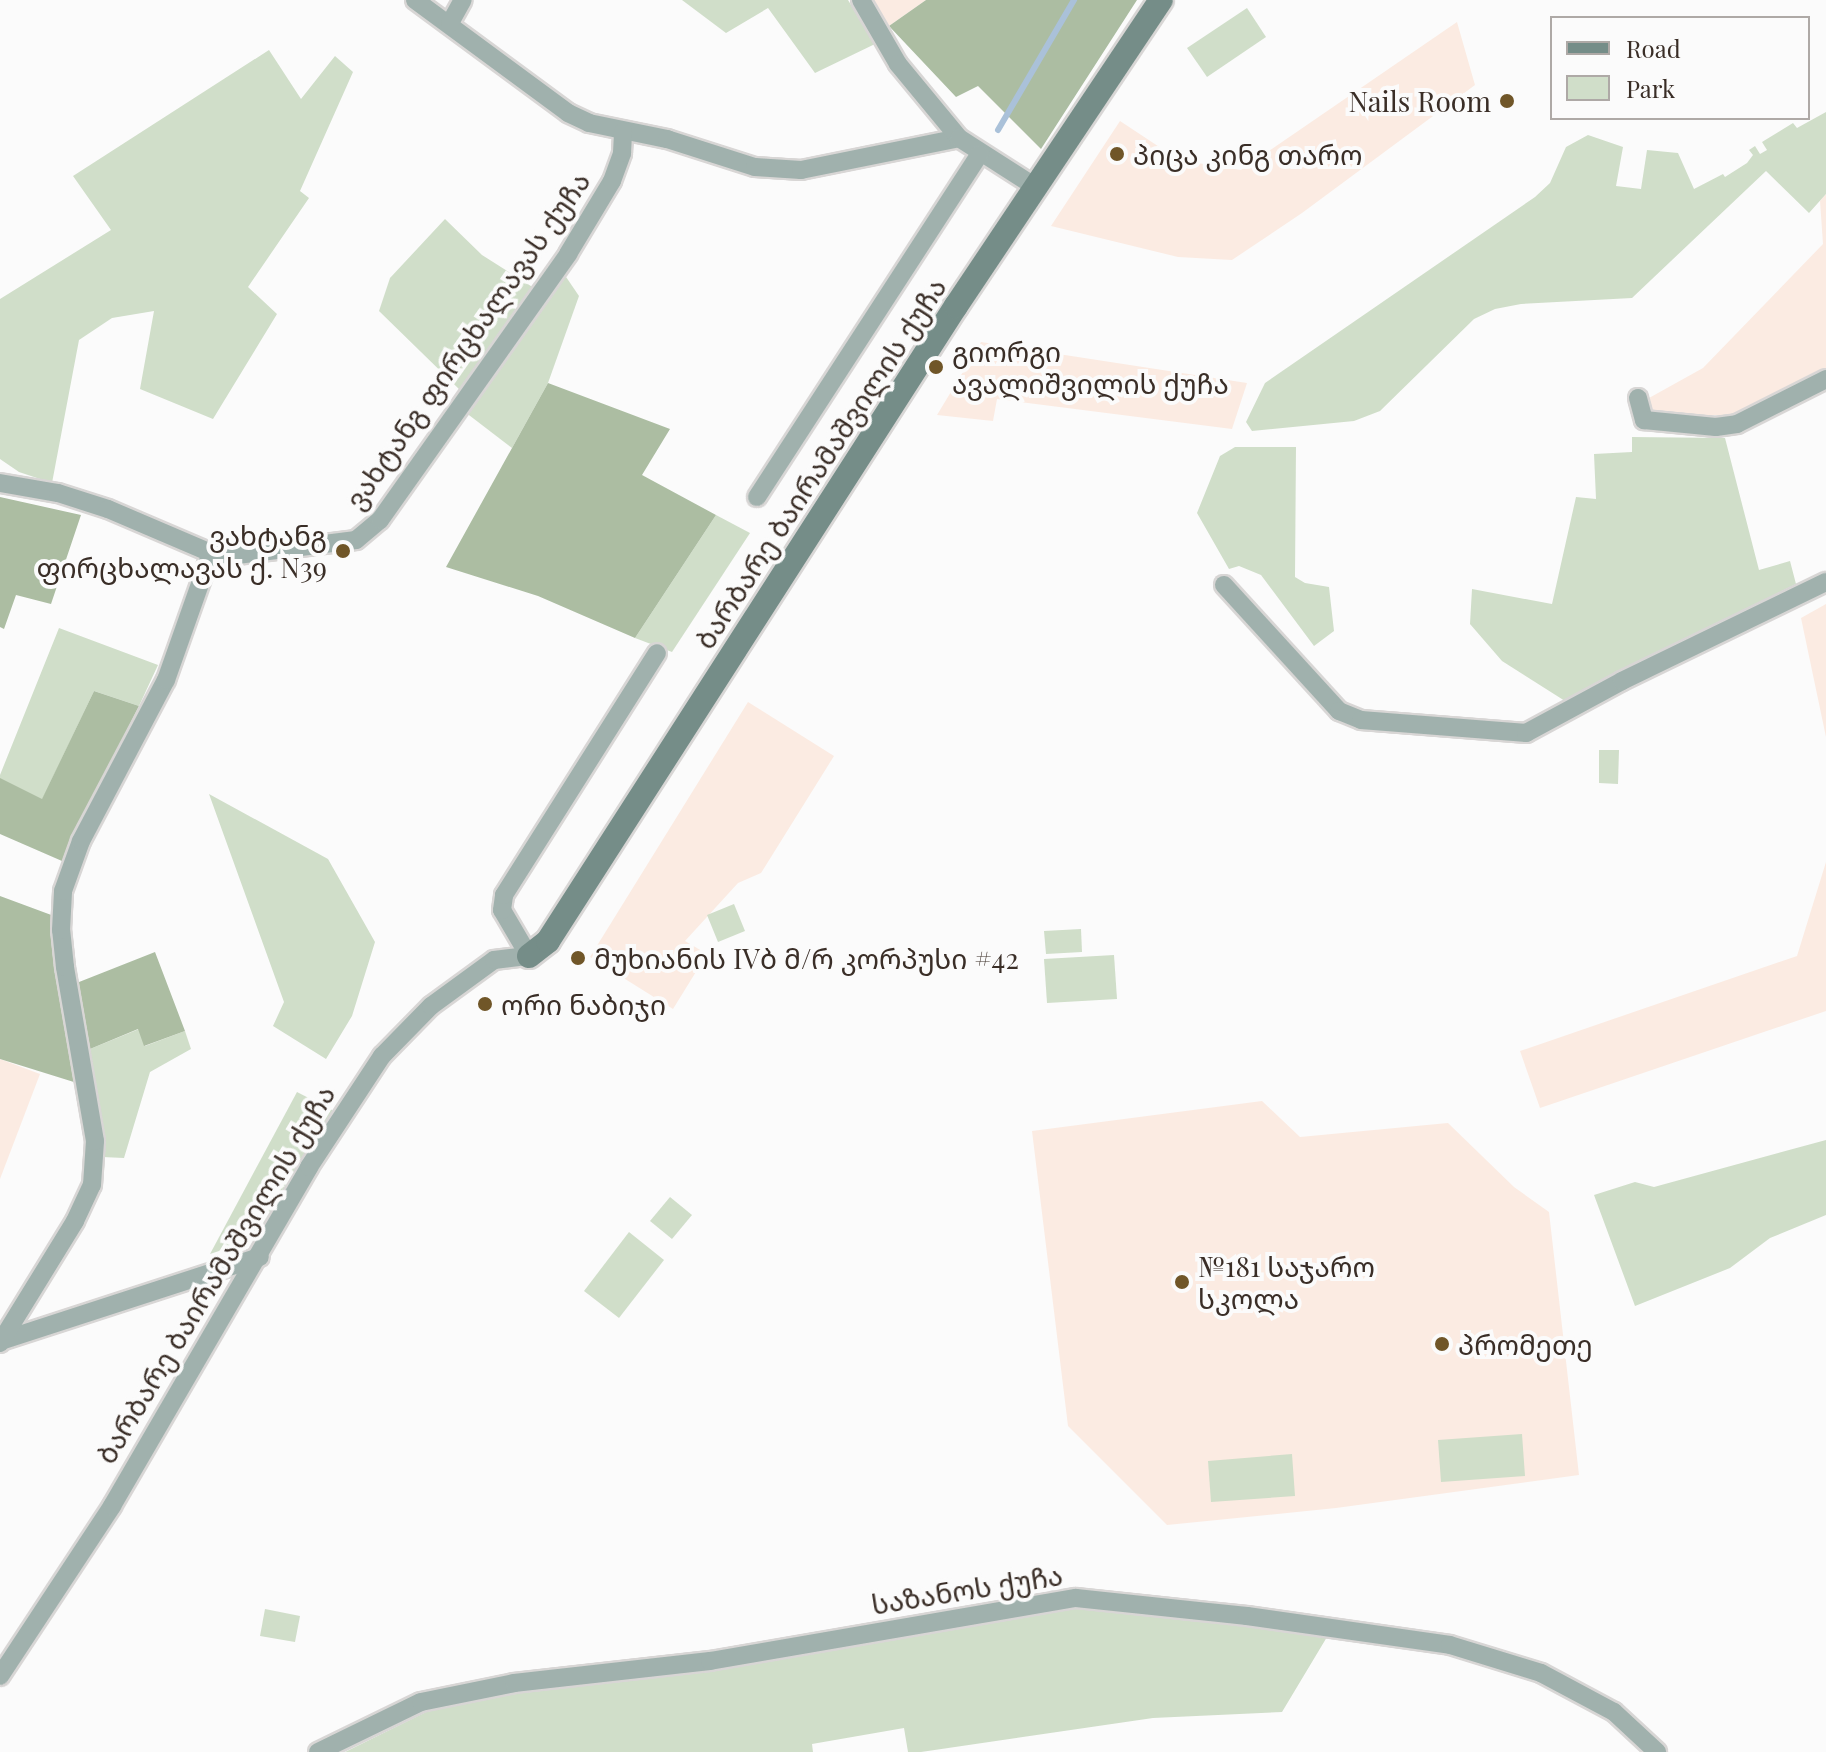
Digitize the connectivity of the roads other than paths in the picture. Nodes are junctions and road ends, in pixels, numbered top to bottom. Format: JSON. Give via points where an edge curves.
{"nodes":[{"id":1,"x":415,"y":0,"type":"edge"},
{"id":2,"x":463,"y":0,"type":"edge"},
{"id":3,"x":861,"y":0,"type":"edge"},
{"id":4,"x":1161,"y":0,"type":"edge"},
{"id":5,"x":450,"y":23,"type":"junction"},
{"id":6,"x":623,"y":132,"type":"junction"},
{"id":7,"x":959,"y":138,"type":"junction"},
{"id":8,"x":980,"y":154,"type":"junction"},
{"id":9,"x":1034,"y":186,"type":"junction"},
{"id":10,"x":1826,"y":379,"type":"edge"},
{"id":11,"x":1638,"y":398,"type":"dead end"},
{"id":12,"x":3,"y":479,"type":"edge"},
{"id":13,"x":757,"y":497,"type":"dead end"},
{"id":14,"x":211,"y":553,"type":"junction"},
{"id":15,"x":1826,"y":582,"type":"edge"},
{"id":16,"x":1224,"y":585,"type":"dead end"},
{"id":17,"x":657,"y":653,"type":"dead end"},
{"id":18,"x":529,"y":956,"type":"junction"},
{"id":19,"x":260,"y":1257,"type":"junction"},
{"id":20,"x":2,"y":1341,"type":"edge"},
{"id":21,"x":0,"y":1676,"type":"edge"},
{"id":22,"x":318,"y":1752,"type":"edge"},
{"id":23,"x":1657,"y":1752,"type":"edge"}],
"edges":[{"from":1,"to":5,"type":"street"},
{"from":2,"to":5,"type":"street"},
{"from":3,"to":7,"type":"street","via":[[898,64]]},
{"from":4,"to":9,"type":"street","name":"ბარბარე ბაირამაშვილის ქუჩა"},
{"from":5,"to":6,"type":"street","via":[[568,113]]},
{"from":6,"to":7,"type":"street","via":[[667,139],[755,167],[801,170]]},
{"from":6,"to":14,"type":"street","name":"ვახტანგ ფირცხალავას ქუჩა","via":[[612,181],[568,254],[367,534],[343,543]]},
{"from":7,"to":8,"type":"street"},
{"from":8,"to":9,"type":"street"},
{"from":8,"to":13,"type":"street","name":"ბარბარე ბაირამაშვილის ქუჩა"},
{"from":9,"to":18,"type":"street","name":"ბარბარე ბაირამაშვილის ქუჩა","via":[[548,941]]},
{"from":10,"to":11,"type":"street","via":[[1737,424],[1716,427],[1644,420]]},
{"from":12,"to":14,"type":"street","name":"ვახტანგ ფირცხალავას ქუჩა","via":[[108,509]]},
{"from":14,"to":20,"type":"street","via":[[166,680],[81,841],[63,891],[65,967],[95,1141],[92,1185]]},
{"from":15,"to":16,"type":"street","via":[[1526,733],[1361,720],[1339,711]]},
{"from":17,"to":18,"type":"street","name":"ბარბარე ბაირამაშვილის ქუჩა","via":[[504,895],[502,910]]},
{"from":18,"to":19,"type":"street","name":"ბარბარე ბაირამაშვილის ქუჩა","via":[[494,960],[431,1006],[382,1056],[309,1167]]},
{"from":19,"to":20,"type":"street"},
{"from":19,"to":21,"type":"street","name":"ბარბარე ბაირამაშვილის ქუჩა","via":[[112,1506]]},
{"from":22,"to":23,"type":"street","name":"საზანოს ქუჩა","via":[[421,1702],[514,1683],[710,1661],[1076,1598],[1450,1645],[1541,1673],[1614,1712]]}]}
